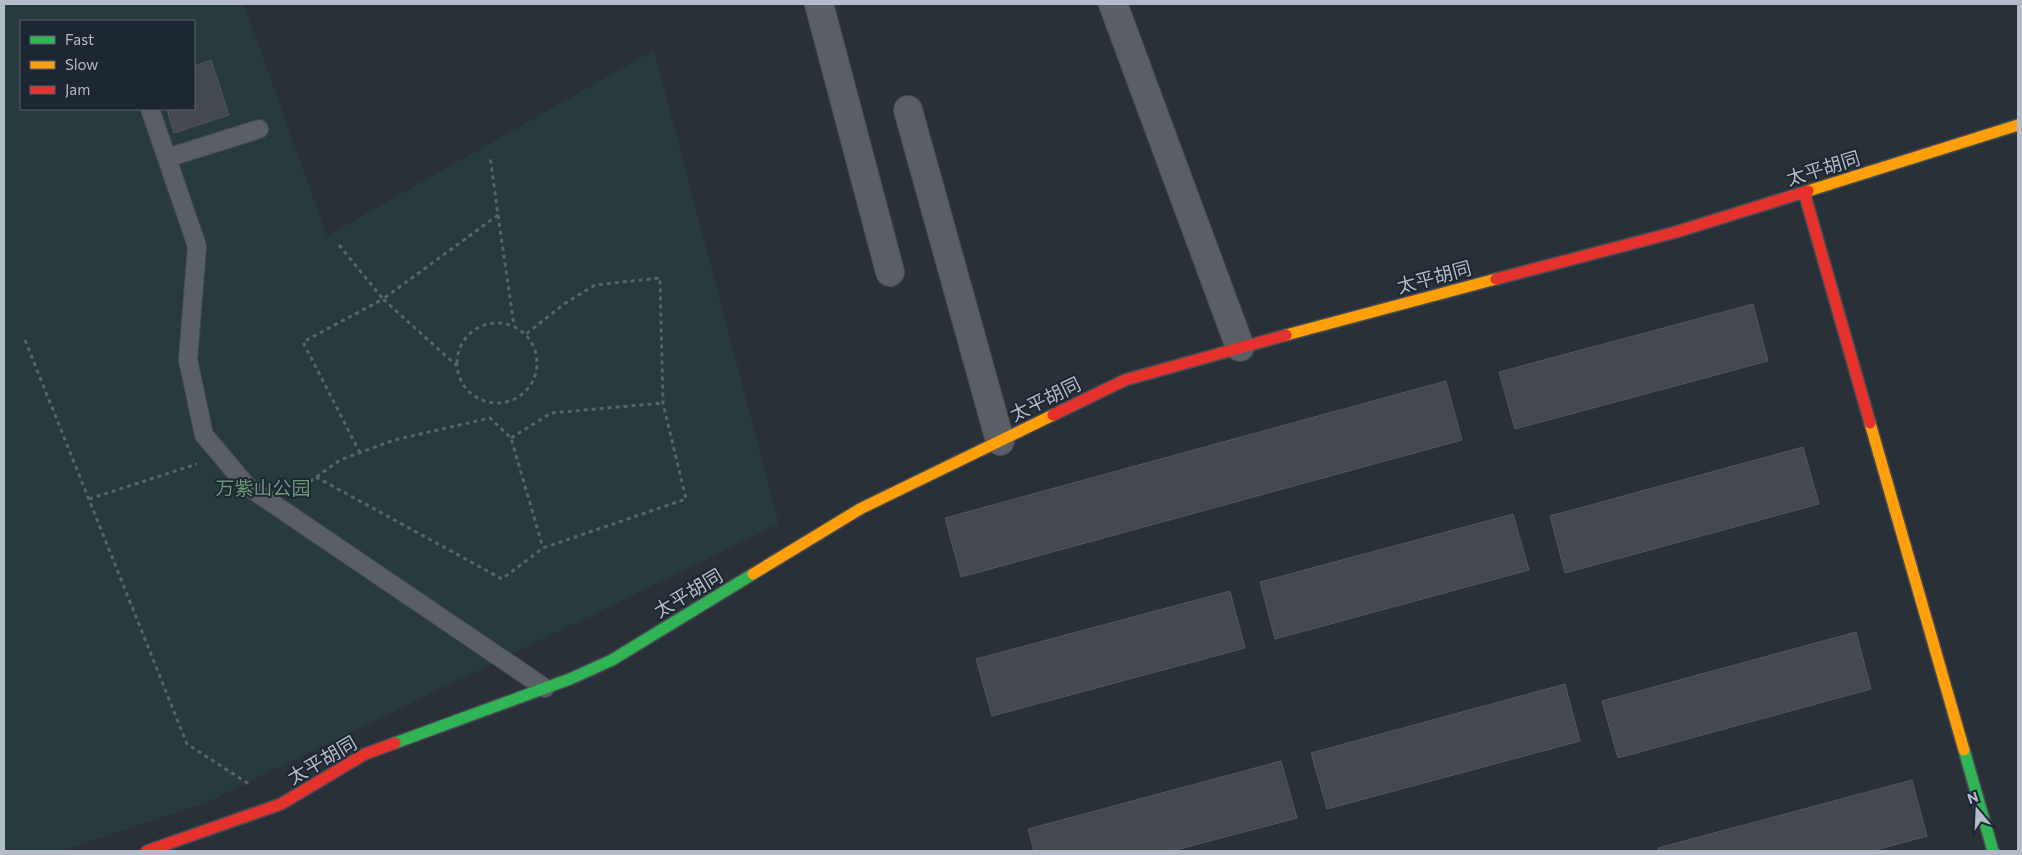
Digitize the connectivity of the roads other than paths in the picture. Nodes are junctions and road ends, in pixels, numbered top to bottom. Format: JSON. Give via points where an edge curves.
{"nodes":[{"id":1,"x":819,"y":4,"type":"edge"},
{"id":2,"x":1113,"y":4,"type":"edge"},
{"id":3,"x":150,"y":110,"type":"edge"},
{"id":4,"x":908,"y":110,"type":"dead end"},
{"id":5,"x":2018,"y":125,"type":"edge"},
{"id":6,"x":259,"y":129,"type":"dead end"},
{"id":7,"x":167,"y":158,"type":"junction"},
{"id":8,"x":1804,"y":192,"type":"junction"},
{"id":9,"x":890,"y":272,"type":"dead end"},
{"id":10,"x":1240,"y":347,"type":"junction"},
{"id":11,"x":1000,"y":441,"type":"junction"},
{"id":12,"x":545,"y":688,"type":"junction"},
{"id":13,"x":147,"y":851,"type":"edge"},
{"id":14,"x":1992,"y":851,"type":"edge"}],
"edges":[{"from":1,"to":9,"type":"street"},
{"from":2,"to":10,"type":"street"},
{"from":3,"to":7,"type":"lane"},
{"from":4,"to":11,"type":"street"},
{"from":5,"to":8,"type":"street","name":"太平胡同"},
{"from":6,"to":7,"type":"lane"},
{"from":7,"to":12,"type":"lane","via":[[197,246],[188,360],[204,436],[247,486]]},
{"from":8,"to":10,"type":"street","name":"太平胡同","via":[[1676,232]]},
{"from":8,"to":14,"type":"street"},
{"from":10,"to":11,"type":"street","name":"太平胡同","via":[[1125,380]]},
{"from":11,"to":12,"type":"street","name":"太平胡同","via":[[860,509],[612,660]]},
{"from":12,"to":13,"type":"street","name":"太平胡同","via":[[365,754],[281,804]]}]}
